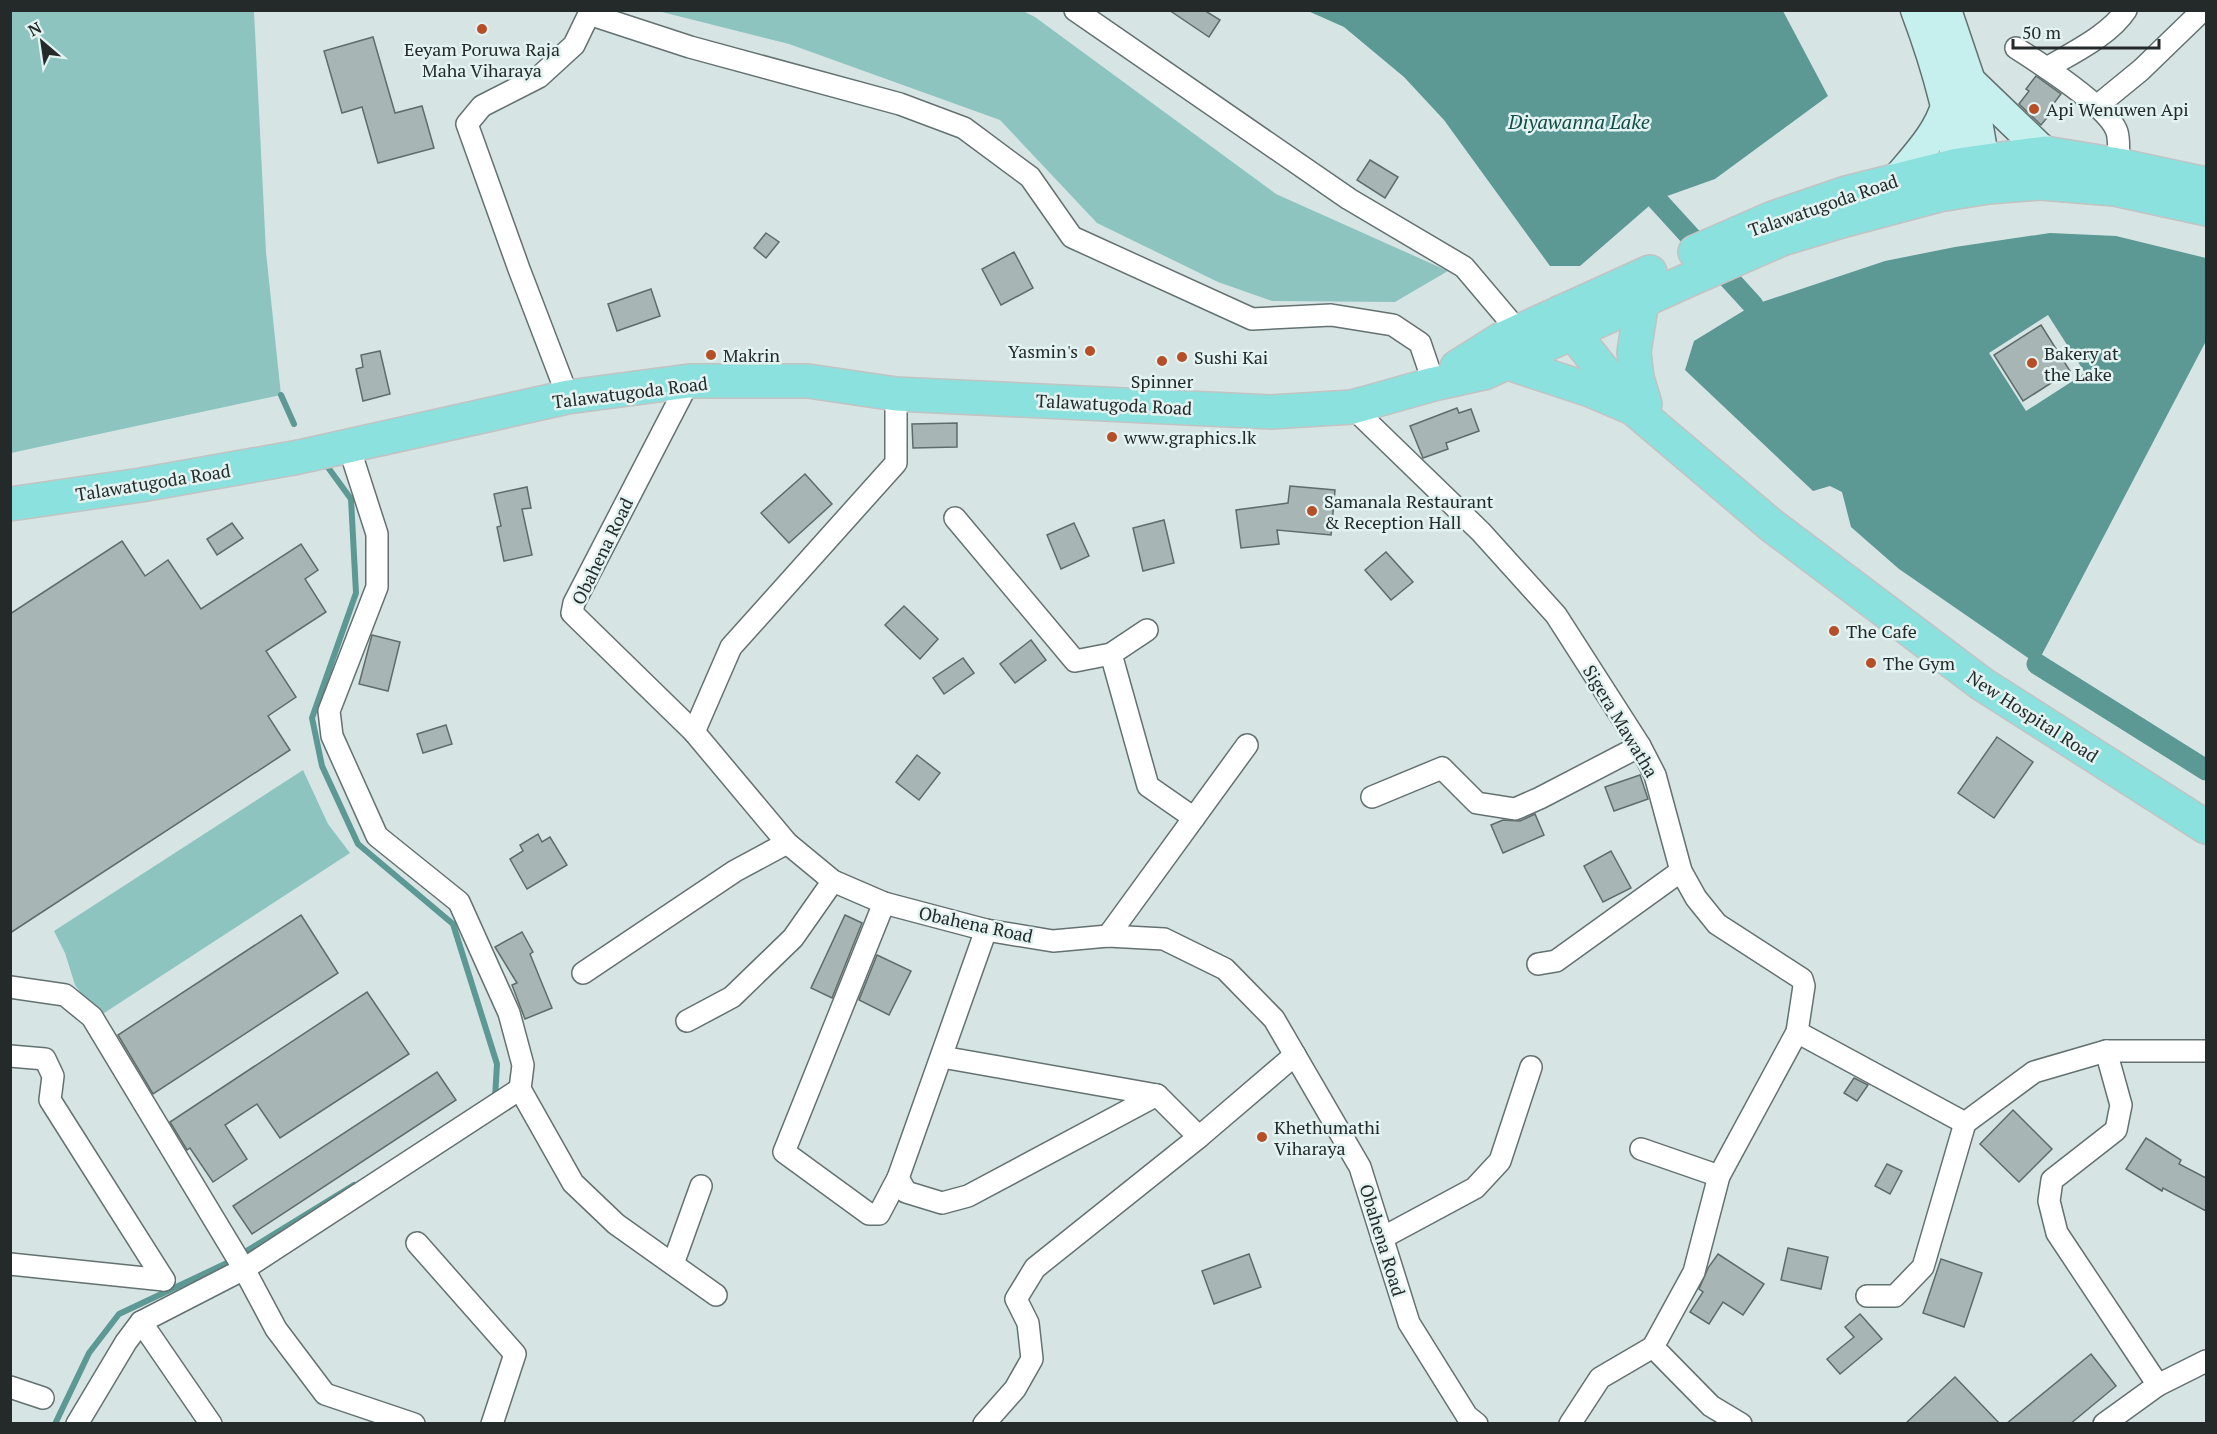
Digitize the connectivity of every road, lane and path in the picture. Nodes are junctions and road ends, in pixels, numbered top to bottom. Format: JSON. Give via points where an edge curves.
{"nodes":[{"id":1,"x":1076,"y":10,"type":"edge"},
{"id":2,"x":1916,"y":10,"type":"edge"},
{"id":3,"x":1946,"y":10,"type":"edge"},
{"id":4,"x":2126,"y":10,"type":"edge"},
{"id":5,"x":2203,"y":10,"type":"edge"},
{"id":6,"x":2016,"y":48,"type":"dead end"},
{"id":7,"x":2047,"y":68,"type":"junction"},
{"id":8,"x":1970,"y":81,"type":"junction"},
{"id":9,"x":1947,"y":103,"type":"junction"},
{"id":10,"x":2097,"y":106,"type":"junction"},
{"id":11,"x":2045,"y":153,"type":"junction"},
{"id":12,"x":2118,"y":165,"type":"junction"},
{"id":13,"x":1973,"y":176,"type":"junction"},
{"id":14,"x":1897,"y":179,"type":"junction"},
{"id":15,"x":2206,"y":184,"type":"edge"},
{"id":16,"x":2206,"y":209,"type":"edge"},
{"id":17,"x":1778,"y":229,"type":"junction"},
{"id":18,"x":1682,"y":270,"type":"junction"},
{"id":19,"x":1642,"y":301,"type":"junction"},
{"id":20,"x":1577,"y":318,"type":"junction"},
{"id":21,"x":1519,"y":332,"type":"junction"},
{"id":22,"x":1508,"y":363,"type":"junction"},
{"id":23,"x":689,"y":381,"type":"junction"},
{"id":24,"x":1434,"y":384,"type":"junction"},
{"id":25,"x":896,"y":394,"type":"junction"},
{"id":26,"x":568,"y":398,"type":"junction"},
{"id":27,"x":1640,"y":406,"type":"junction"},
{"id":28,"x":1353,"y":407,"type":"junction"},
{"id":29,"x":350,"y":447,"type":"junction"},
{"id":30,"x":10,"y":504,"type":"edge"},
{"id":31,"x":955,"y":518,"type":"dead end"},
{"id":32,"x":1147,"y":630,"type":"dead end"},
{"id":33,"x":1111,"y":654,"type":"junction"},
{"id":34,"x":694,"y":732,"type":"junction"},
{"id":35,"x":1247,"y":745,"type":"dead end"},
{"id":36,"x":1640,"y":746,"type":"junction"},
{"id":37,"x":1372,"y":797,"type":"dead end"},
{"id":38,"x":1194,"y":818,"type":"junction"},
{"id":39,"x":2206,"y":827,"type":"edge"},
{"id":40,"x":787,"y":843,"type":"junction"},
{"id":41,"x":1681,"y":871,"type":"junction"},
{"id":42,"x":833,"y":881,"type":"junction"},
{"id":43,"x":884,"y":903,"type":"junction"},
{"id":44,"x":986,"y":930,"type":"junction"},
{"id":45,"x":1108,"y":936,"type":"junction"},
{"id":46,"x":1538,"y":964,"type":"dead end"},
{"id":47,"x":583,"y":973,"type":"dead end"},
{"id":48,"x":10,"y":987,"type":"edge"},
{"id":49,"x":687,"y":1021,"type":"dead end"},
{"id":50,"x":1797,"y":1032,"type":"junction"},
{"id":51,"x":2106,"y":1051,"type":"junction"},
{"id":52,"x":2206,"y":1051,"type":"edge"},
{"id":53,"x":1295,"y":1055,"type":"junction"},
{"id":54,"x":10,"y":1056,"type":"edge"},
{"id":55,"x":942,"y":1058,"type":"junction"},
{"id":56,"x":1531,"y":1067,"type":"dead end"},
{"id":57,"x":520,"y":1089,"type":"junction"},
{"id":58,"x":1157,"y":1095,"type":"junction"},
{"id":59,"x":1965,"y":1123,"type":"junction"},
{"id":60,"x":1199,"y":1137,"type":"junction"},
{"id":61,"x":1641,"y":1149,"type":"dead end"},
{"id":62,"x":1719,"y":1176,"type":"junction"},
{"id":63,"x":898,"y":1178,"type":"junction"},
{"id":64,"x":701,"y":1186,"type":"dead end"},
{"id":65,"x":1382,"y":1238,"type":"junction"},
{"id":66,"x":417,"y":1243,"type":"dead end"},
{"id":67,"x":239,"y":1261,"type":"junction"},
{"id":68,"x":10,"y":1264,"type":"edge"},
{"id":69,"x":673,"y":1264,"type":"junction"},
{"id":70,"x":717,"y":1295,"type":"dead end"},
{"id":71,"x":1867,"y":1296,"type":"dead end"},
{"id":72,"x":141,"y":1322,"type":"junction"},
{"id":73,"x":1653,"y":1347,"type":"junction"},
{"id":74,"x":2206,"y":1361,"type":"edge"},
{"id":75,"x":2158,"y":1385,"type":"junction"},
{"id":76,"x":10,"y":1387,"type":"edge"},
{"id":77,"x":43,"y":1398,"type":"dead end"},
{"id":78,"x":1469,"y":1421,"type":"edge"},
{"id":79,"x":77,"y":1424,"type":"edge"},
{"id":80,"x":211,"y":1424,"type":"edge"},
{"id":81,"x":414,"y":1424,"type":"edge"},
{"id":82,"x":492,"y":1424,"type":"edge"},
{"id":83,"x":984,"y":1424,"type":"edge"},
{"id":84,"x":1570,"y":1424,"type":"edge"},
{"id":85,"x":1741,"y":1424,"type":"edge"},
{"id":86,"x":2104,"y":1424,"type":"edge"}],
"edges":[{"from":1,"to":21,"type":"street","via":[[1349,199],[1464,267]]},
{"from":2,"to":9,"type":"main road"},
{"from":3,"to":8,"type":"main road"},
{"from":4,"to":7,"type":"street","via":[[2087,45]]},
{"from":5,"to":10,"type":"street"},
{"from":6,"to":7,"type":"street"},
{"from":7,"to":10,"type":"street"},
{"from":8,"to":11,"type":"main road"},
{"from":8,"to":13,"type":"main road"},
{"from":9,"to":13,"type":"main road"},
{"from":9,"to":14,"type":"main road","via":[[1928,142]]},
{"from":10,"to":12,"type":"street","via":[[2117,131]]},
{"from":11,"to":12,"type":"main road","name":"Talawatugoda Road"},
{"from":11,"to":13,"type":"main road","name":"Talawatugoda Road"},
{"from":12,"to":15,"type":"main road","name":"Talawatugoda Road"},
{"from":13,"to":14,"type":"main road","name":"Talawatugoda Road"},
{"from":13,"to":16,"type":"main road","name":"Talawatugoda Road","via":[[2114,189]]},
{"from":13,"to":17,"type":"main road","name":"Talawatugoda Road","via":[[1892,206]]},
{"from":14,"to":17,"type":"main road","name":"Talawatugoda Road","via":[[1846,193]]},
{"from":17,"to":18,"type":"main road","name":"Talawatugoda Road"},
{"from":18,"to":19,"type":"main road","name":"Talawatugoda Road"},
{"from":18,"to":20,"type":"main road","name":"Talawatugoda Road"},
{"from":19,"to":20,"type":"main road","name":"Talawatugoda Road"},
{"from":19,"to":27,"type":"main road","via":[[1634,352]]},
{"from":20,"to":21,"type":"main road","name":"Talawatugoda Road"},
{"from":20,"to":22,"type":"main road","name":"Talawatugoda Road"},
{"from":20,"to":27,"type":"main road","name":"New Hospital Road"},
{"from":21,"to":24,"type":"main road","name":"Talawatugoda Road","via":[[1480,352]]},
{"from":22,"to":24,"type":"main road","name":"Talawatugoda Road","via":[[1484,373]]},
{"from":22,"to":27,"type":"main road"},
{"from":23,"to":25,"type":"main road","name":"Talawatugoda Road","via":[[808,381]]},
{"from":23,"to":26,"type":"main road","name":"Talawatugoda Road"},
{"from":23,"to":34,"type":"street","name":"Obahena Road","via":[[572,613]]},
{"from":24,"to":26,"type":"street","via":[[1420,343],[1394,325],[1331,315],[1252,319],[1072,237],[1030,177],[964,128],[900,104],[690,47],[589,14],[573,45],[539,77],[482,106],[467,124]]},
{"from":24,"to":28,"type":"main road","name":"Talawatugoda Road"},
{"from":25,"to":28,"type":"main road","name":"Talawatugoda Road","via":[[1271,412]]},
{"from":25,"to":34,"type":"street","via":[[896,463],[731,647]]},
{"from":26,"to":29,"type":"main road","name":"Talawatugoda Road"},
{"from":27,"to":39,"type":"main road","name":"New Hospital Road","via":[[1669,439],[1771,525],[1982,684]]},
{"from":28,"to":36,"type":"street","name":"Sigera Mawatha","via":[[1481,532],[1556,615]]},
{"from":29,"to":30,"type":"main road","name":"Talawatugoda Road"},
{"from":29,"to":57,"type":"street","via":[[377,534],[377,587],[329,711],[332,736],[377,836],[459,902],[509,1013],[523,1065]]},
{"from":31,"to":33,"type":"street","via":[[1075,661]]},
{"from":32,"to":33,"type":"street"},
{"from":33,"to":38,"type":"street","via":[[1148,786]]},
{"from":34,"to":40,"type":"street","name":"Obahena Road"},
{"from":35,"to":38,"type":"street"},
{"from":36,"to":37,"type":"street","via":[[1515,809],[1477,803],[1442,768]]},
{"from":36,"to":41,"type":"street","name":"Sigera Mawatha","via":[[1656,775]]},
{"from":38,"to":45,"type":"street"},
{"from":40,"to":42,"type":"street","name":"Obahena Road"},
{"from":40,"to":47,"type":"street","via":[[735,871]]},
{"from":41,"to":46,"type":"street","via":[[1556,961]]},
{"from":41,"to":50,"type":"street","name":"Sigera Mawatha","via":[[1717,924],[1803,979]]},
{"from":42,"to":43,"type":"street","name":"Obahena Road"},
{"from":42,"to":49,"type":"street","via":[[793,938],[732,997]]},
{"from":43,"to":44,"type":"street","name":"Obahena Road"},
{"from":43,"to":63,"type":"street","via":[[784,1152],[869,1214],[879,1214]]},
{"from":44,"to":45,"type":"street","name":"Obahena Road","via":[[1053,941]]},
{"from":44,"to":55,"type":"street"},
{"from":45,"to":53,"type":"street","name":"Obahena Road","via":[[1164,939],[1225,969],[1274,1020]]},
{"from":48,"to":67,"type":"street","via":[[65,995],[92,1017]]},
{"from":50,"to":59,"type":"street"},
{"from":50,"to":62,"type":"street","name":"Sigera Mawatha"},
{"from":51,"to":52,"type":"street"},
{"from":51,"to":59,"type":"street","via":[[2034,1072]]},
{"from":51,"to":75,"type":"street","via":[[2121,1105],[2116,1130],[2052,1180],[2049,1201],[2057,1233]]},
{"from":53,"to":60,"type":"street"},
{"from":53,"to":65,"type":"street","name":"Obahena Road","via":[[1360,1167]]},
{"from":54,"to":68,"type":"street","via":[[45,1059],[53,1076],[50,1100],[164,1280]]},
{"from":55,"to":58,"type":"street"},
{"from":55,"to":63,"type":"street"},
{"from":56,"to":65,"type":"street","via":[[1500,1161],[1475,1188]]},
{"from":57,"to":67,"type":"street"},
{"from":57,"to":69,"type":"street","via":[[573,1183],[616,1224]]},
{"from":58,"to":60,"type":"street"},
{"from":58,"to":63,"type":"street","via":[[968,1196],[942,1203],[906,1192]]},
{"from":59,"to":71,"type":"street","via":[[1923,1267],[1895,1296]]},
{"from":60,"to":83,"type":"street","via":[[1035,1268],[1016,1299],[1028,1323],[1032,1359],[1015,1389]]},
{"from":61,"to":62,"type":"street"},
{"from":62,"to":73,"type":"street","name":"Sigera Mawatha","via":[[1694,1272]]},
{"from":64,"to":69,"type":"street"},
{"from":65,"to":78,"type":"street","name":"Obahena Road","via":[[1409,1323]]},
{"from":66,"to":82,"type":"street","via":[[515,1354]]},
{"from":67,"to":72,"type":"street"},
{"from":67,"to":81,"type":"street","via":[[276,1329],[325,1394]]},
{"from":69,"to":70,"type":"street"},
{"from":72,"to":79,"type":"street"},
{"from":72,"to":80,"type":"street"},
{"from":73,"to":84,"type":"street","via":[[1600,1378]]},
{"from":73,"to":85,"type":"street","via":[[1711,1406]]},
{"from":74,"to":75,"type":"street"},
{"from":75,"to":86,"type":"street"},
{"from":76,"to":77,"type":"street"}]}
